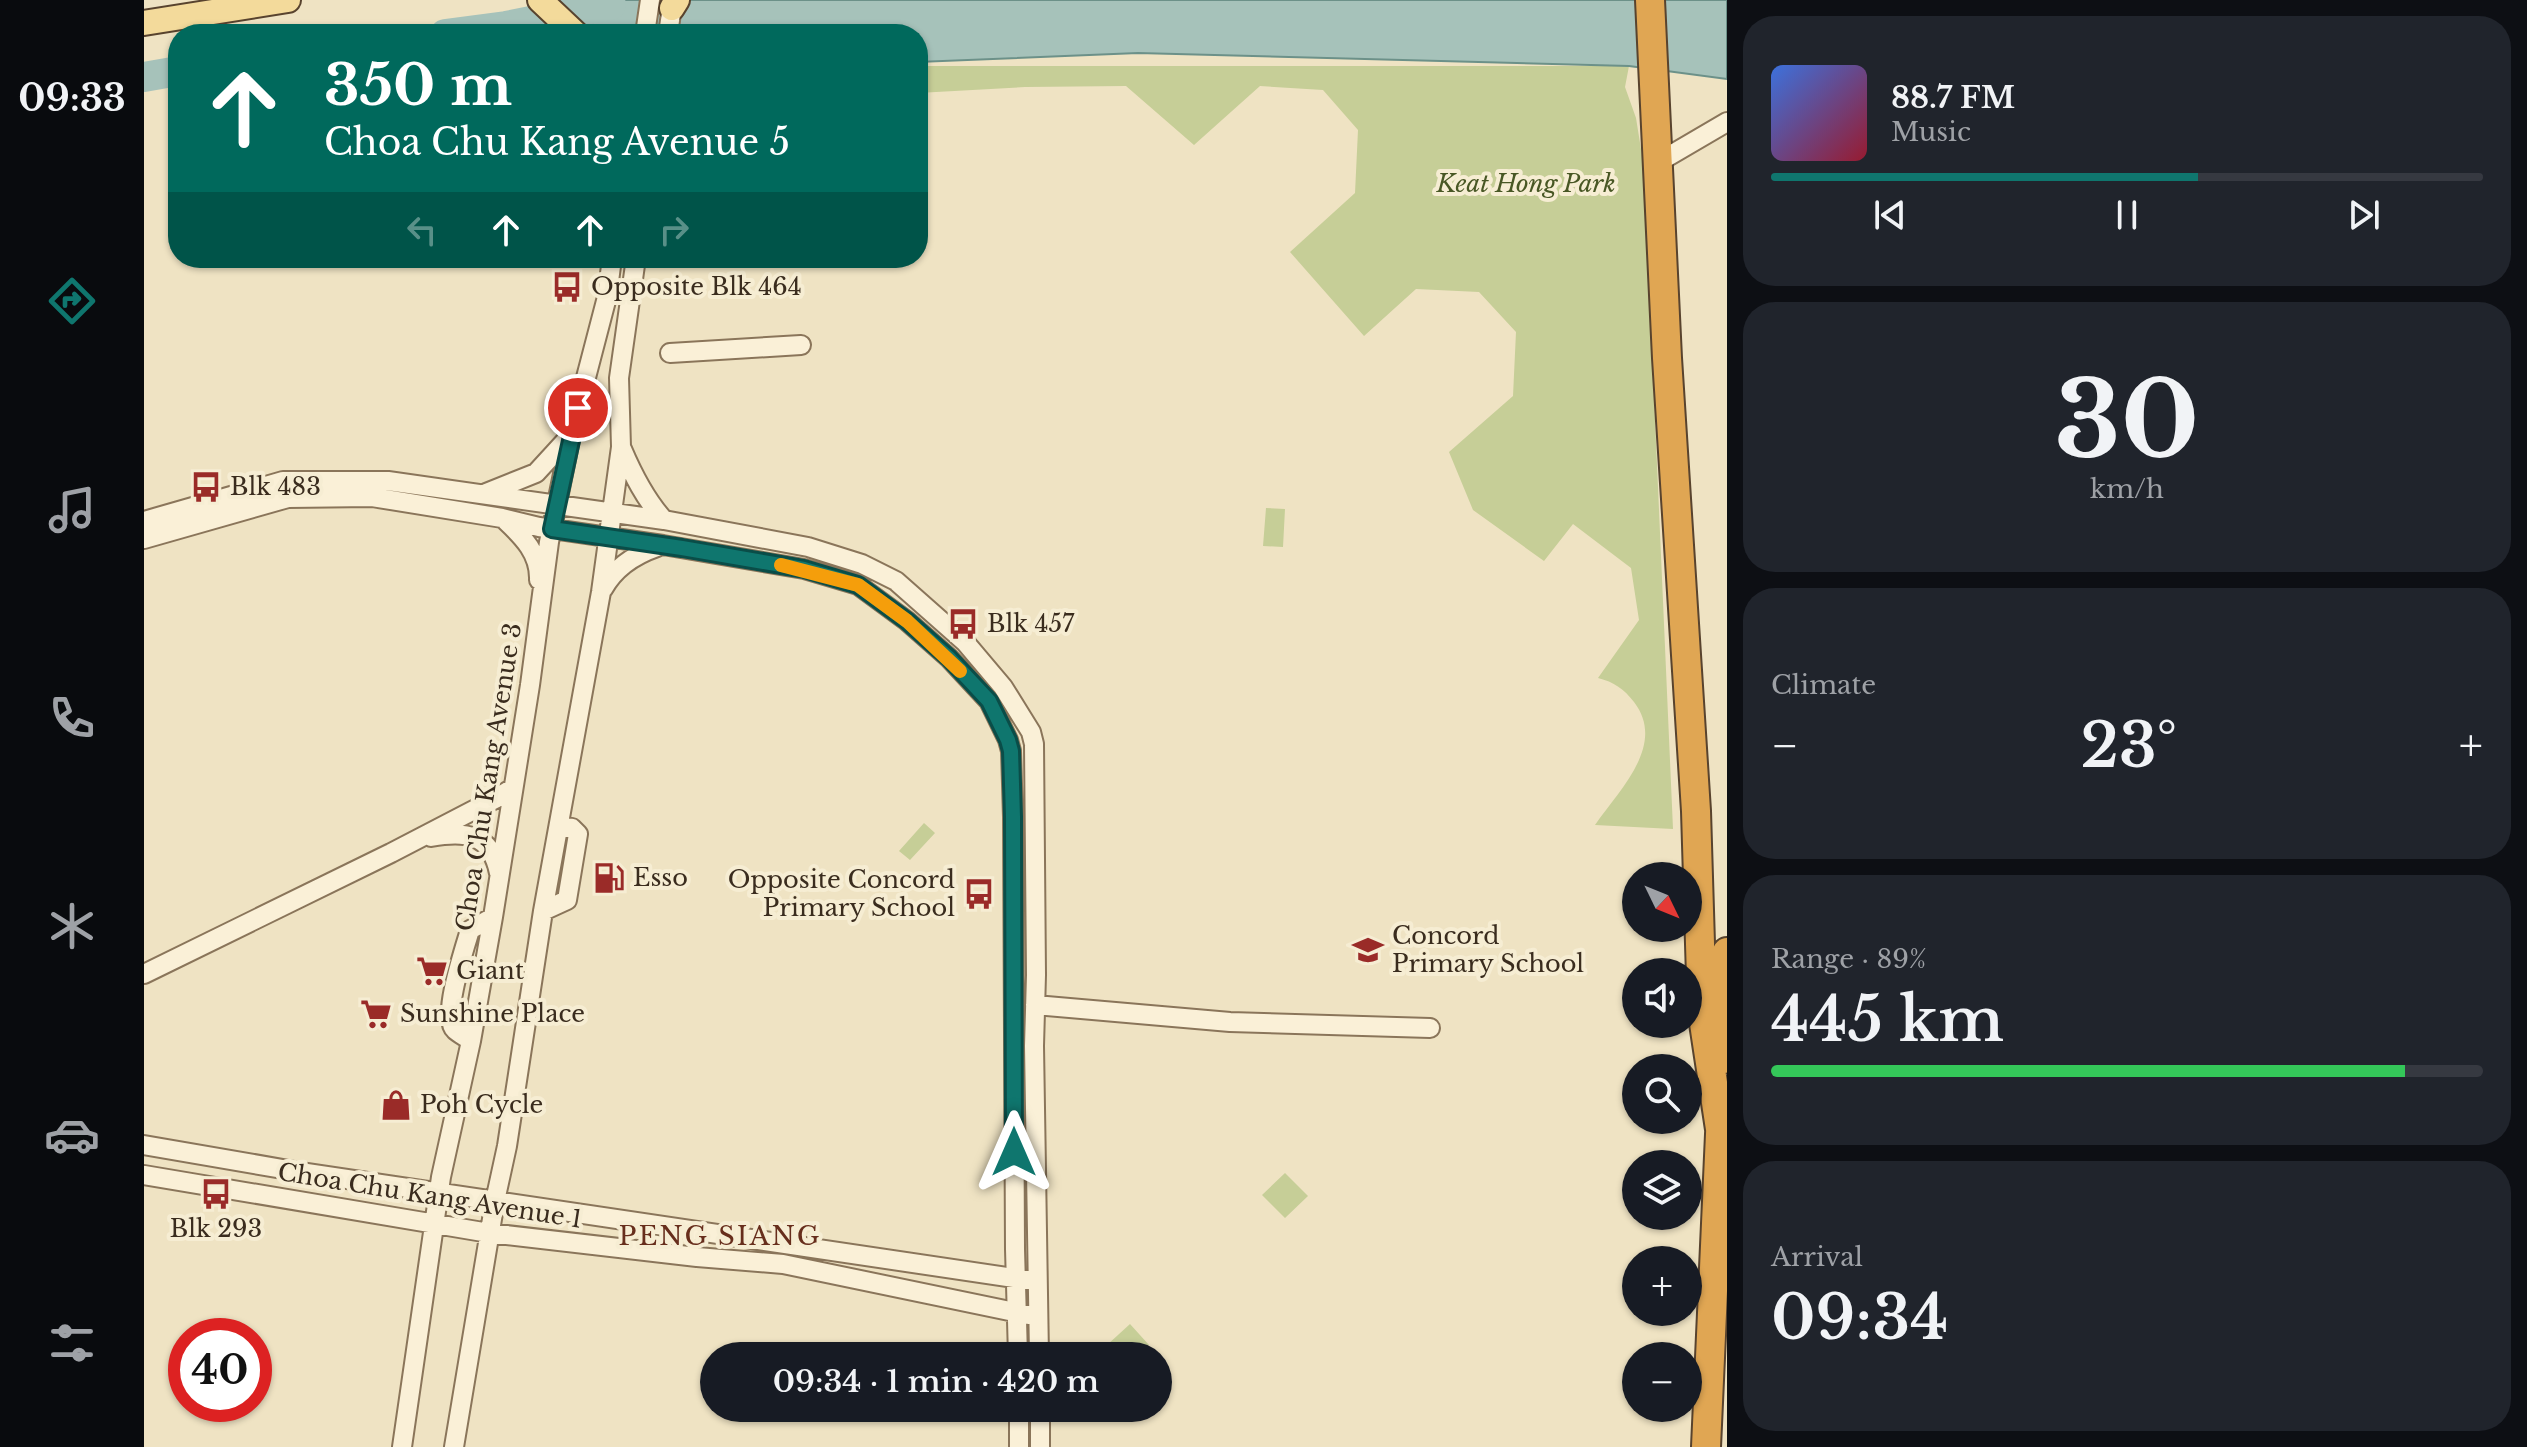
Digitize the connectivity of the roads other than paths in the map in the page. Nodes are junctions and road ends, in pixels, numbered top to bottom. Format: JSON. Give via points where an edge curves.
{"nodes":[{"id":1,"x":288,"y":0,"type":"edge"},
{"id":2,"x":540,"y":0,"type":"edge"},
{"id":3,"x":1650,"y":0,"type":"edge"},
{"id":4,"x":668,"y":2,"type":"edge"},
{"id":5,"x":144,"y":23,"type":"edge"},
{"id":6,"x":566,"y":24,"type":"edge"},
{"id":7,"x":652,"y":24,"type":"edge"},
{"id":8,"x":668,"y":24,"type":"edge"},
{"id":9,"x":1727,"y":122,"type":"edge"},
{"id":10,"x":1657,"y":163,"type":"junction"},
{"id":11,"x":611,"y":268,"type":"edge"},
{"id":12,"x":635,"y":268,"type":"edge"},
{"id":13,"x":801,"y":345,"type":"dead end"},
{"id":14,"x":670,"y":353,"type":"dead end"},
{"id":15,"x":571,"y":435,"type":"junction"},
{"id":16,"x":621,"y":447,"type":"junction"},
{"id":17,"x":411,"y":484,"type":"junction"},
{"id":18,"x":484,"y":494,"type":"junction"},
{"id":19,"x":409,"y":503,"type":"junction"},
{"id":20,"x":558,"y":505,"type":"junction"},
{"id":21,"x":611,"y":512,"type":"junction"},
{"id":22,"x":502,"y":518,"type":"junction"},
{"id":23,"x":664,"y":520,"type":"junction"},
{"id":24,"x":144,"y":521,"type":"edge"},
{"id":25,"x":552,"y":529,"type":"junction"},
{"id":26,"x":609,"y":537,"type":"junction"},
{"id":27,"x":144,"y":539,"type":"edge"},
{"id":28,"x":663,"y":545,"type":"junction"},
{"id":29,"x":601,"y":592,"type":"junction"},
{"id":30,"x":539,"y":606,"type":"junction"},
{"id":31,"x":513,"y":788,"type":"junction"},
{"id":32,"x":416,"y":839,"type":"junction"},
{"id":33,"x":499,"y":875,"type":"junction"},
{"id":34,"x":493,"y":917,"type":"junction"},
{"id":35,"x":1727,"y":952,"type":"edge"},
{"id":36,"x":144,"y":974,"type":"edge"},
{"id":37,"x":1035,"y":1005,"type":"junction"},
{"id":38,"x":1430,"y":1028,"type":"dead end"},
{"id":39,"x":471,"y":1041,"type":"junction"},
{"id":40,"x":1720,"y":1129,"type":"junction"},
{"id":41,"x":144,"y":1145,"type":"edge"},
{"id":42,"x":144,"y":1175,"type":"edge"},
{"id":43,"x":439,"y":1193,"type":"junction"},
{"id":44,"x":495,"y":1201,"type":"junction"},
{"id":45,"x":434,"y":1224,"type":"junction"},
{"id":46,"x":489,"y":1233,"type":"junction"},
{"id":47,"x":1015,"y":1278,"type":"junction"},
{"id":48,"x":1038,"y":1281,"type":"junction"},
{"id":49,"x":1017,"y":1313,"type":"junction"},
{"id":50,"x":1039,"y":1318,"type":"junction"},
{"id":51,"x":1018,"y":1342,"type":"edge"},
{"id":52,"x":1039,"y":1342,"type":"edge"},
{"id":53,"x":1019,"y":1422,"type":"edge"},
{"id":54,"x":1040,"y":1422,"type":"edge"},
{"id":55,"x":402,"y":1447,"type":"edge"},
{"id":56,"x":454,"y":1447,"type":"edge"},
{"id":57,"x":1019,"y":1447,"type":"edge"},
{"id":58,"x":1040,"y":1447,"type":"edge"},
{"id":59,"x":1706,"y":1447,"type":"edge"}],
"edges":[{"from":1,"to":5,"type":"main road"},
{"from":2,"to":6,"type":"main road"},
{"from":3,"to":10,"type":"highway"},
{"from":4,"to":7,"type":"street"},
{"from":4,"to":8,"type":"street"},
{"from":9,"to":10,"type":"street"},
{"from":10,"to":40,"type":"highway","via":[[1696,811],[1702,1010]]},
{"from":11,"to":15,"type":"street","name":"Choa Chu Kang Avenue 3"},
{"from":12,"to":16,"type":"street","via":[[619,378]]},
{"from":13,"to":14,"type":"street"},
{"from":15,"to":18,"type":"street","via":[[536,473]]},
{"from":15,"to":20,"type":"street","name":"Choa Chu Kang Avenue 3"},
{"from":16,"to":21,"type":"street"},
{"from":16,"to":23,"type":"street","via":[[633,476]]},
{"from":17,"to":18,"type":"street"},
{"from":17,"to":19,"type":"street"},
{"from":17,"to":24,"type":"street","via":[[283,481]]},
{"from":18,"to":20,"type":"street"},
{"from":19,"to":22,"type":"street"},
{"from":19,"to":27,"type":"street","via":[[372,497],[288,498]]},
{"from":20,"to":21,"type":"street"},
{"from":20,"to":25,"type":"street","name":"Choa Chu Kang Avenue 3"},
{"from":21,"to":23,"type":"street"},
{"from":21,"to":26,"type":"street"},
{"from":22,"to":25,"type":"street"},
{"from":22,"to":30,"type":"street","via":[[530,546],[539,570]]},
{"from":23,"to":37,"type":"street","via":[[808,547],[862,564],[896,581],[965,642],[1003,687],[1034,744]]},
{"from":25,"to":26,"type":"street"},
{"from":25,"to":30,"type":"street","name":"Choa Chu Kang Avenue 3"},
{"from":26,"to":28,"type":"street"},
{"from":26,"to":29,"type":"street"},
{"from":28,"to":29,"type":"street","via":[[639,553],[611,574]]},
{"from":28,"to":47,"type":"street","via":[[804,569],[858,585],[949,658],[989,701],[1008,740]]},
{"from":29,"to":44,"type":"street"},
{"from":30,"to":31,"type":"street","name":"Choa Chu Kang Avenue 3"},
{"from":31,"to":32,"type":"street"},
{"from":31,"to":33,"type":"street","name":"Choa Chu Kang Avenue 3"},
{"from":32,"to":33,"type":"street","via":[[462,833],[476,837],[491,851]]},
{"from":32,"to":36,"type":"street"},
{"from":33,"to":34,"type":"street","name":"Choa Chu Kang Avenue 3"},
{"from":34,"to":39,"type":"street","name":"Choa Chu Kang Avenue 3"},
{"from":34,"to":39,"type":"street","via":[[470,930],[451,1005],[450,1022]]},
{"from":35,"to":40,"type":"highway"},
{"from":37,"to":38,"type":"street","via":[[1230,1022]]},
{"from":37,"to":48,"type":"street"},
{"from":39,"to":43,"type":"street","name":"Choa Chu Kang Avenue 3"},
{"from":40,"to":59,"type":"highway"},
{"from":41,"to":43,"type":"street","name":"Choa Chu Kang Avenue 1"},
{"from":42,"to":45,"type":"street","name":"Choa Chu Kang Avenue 1"},
{"from":43,"to":44,"type":"street","name":"Choa Chu Kang Avenue 1"},
{"from":43,"to":45,"type":"street","name":"Choa Chu Kang Avenue 3"},
{"from":44,"to":46,"type":"street"},
{"from":44,"to":47,"type":"street","name":"Choa Chu Kang Avenue 1"},
{"from":45,"to":46,"type":"street","name":"Choa Chu Kang Avenue 1"},
{"from":45,"to":55,"type":"street","name":"Choa Chu Kang Avenue 3"},
{"from":46,"to":49,"type":"street","name":"Choa Chu Kang Avenue 1","via":[[783,1264]]},
{"from":46,"to":56,"type":"street"},
{"from":47,"to":48,"type":"street","name":"Choa Chu Kang Avenue 1"},
{"from":47,"to":49,"type":"street"},
{"from":48,"to":50,"type":"street"},
{"from":49,"to":50,"type":"street","name":"Choa Chu Kang Avenue 1"},
{"from":49,"to":51,"type":"street"},
{"from":50,"to":52,"type":"street"},
{"from":53,"to":57,"type":"street"},
{"from":54,"to":58,"type":"street"}]}
